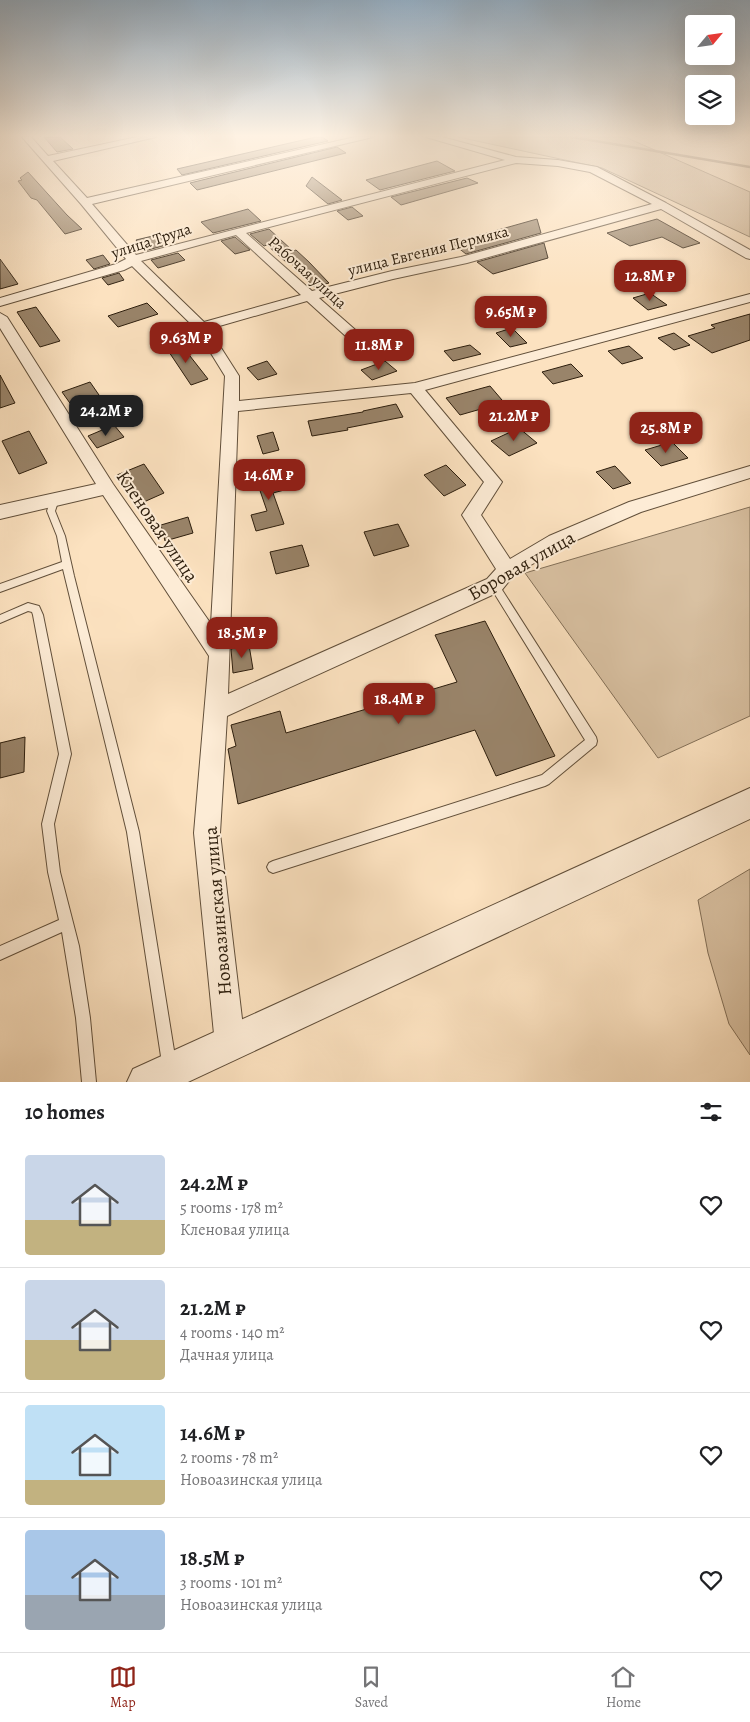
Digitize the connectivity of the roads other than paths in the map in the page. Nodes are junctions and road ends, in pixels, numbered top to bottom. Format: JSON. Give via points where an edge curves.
{"nodes":[{"id":1,"x":72,"y":187,"type":"edge"},
{"id":2,"x":148,"y":187,"type":"edge"},
{"id":3,"x":408,"y":187,"type":"edge"},
{"id":4,"x":628,"y":187,"type":"edge"},
{"id":5,"x":85,"y":202,"type":"junction"},
{"id":6,"x":662,"y":205,"type":"junction"},
{"id":7,"x":238,"y":231,"type":"junction"},
{"id":8,"x":750,"y":255,"type":"edge"},
{"id":9,"x":133,"y":260,"type":"junction"},
{"id":10,"x":310,"y":296,"type":"junction"},
{"id":11,"x":750,"y":298,"type":"edge"},
{"id":12,"x":0,"y":302,"type":"edge"},
{"id":13,"x":0,"y":317,"type":"edge"},
{"id":14,"x":202,"y":327,"type":"junction"},
{"id":15,"x":355,"y":337,"type":"dead end"},
{"id":16,"x":415,"y":388,"type":"junction"},
{"id":17,"x":232,"y":408,"type":"junction"},
{"id":18,"x":750,"y":472,"type":"edge"},
{"id":19,"x":106,"y":488,"type":"junction"},
{"id":20,"x":54,"y":498,"type":"junction"},
{"id":21,"x":0,"y":512,"type":"edge"},
{"id":22,"x":67,"y":564,"type":"junction"},
{"id":23,"x":507,"y":570,"type":"junction"},
{"id":24,"x":494,"y":585,"type":"junction"},
{"id":25,"x":0,"y":588,"type":"edge"},
{"id":26,"x":0,"y":619,"type":"edge"},
{"id":27,"x":220,"y":654,"type":"junction"},
{"id":28,"x":216,"y":710,"type":"junction"},
{"id":29,"x":750,"y":803,"type":"edge"},
{"id":30,"x":273,"y":867,"type":"dead end"},
{"id":31,"x":67,"y":923,"type":"junction"},
{"id":32,"x":0,"y":953,"type":"edge"},
{"id":33,"x":230,"y":1044,"type":"junction"},
{"id":34,"x":158,"y":1077,"type":"edge"},
{"id":35,"x":89,"y":1082,"type":"edge"}],
"edges":[{"from":1,"to":5,"type":"street","name":"Новоазинская улица"},
{"from":2,"to":5,"type":"street"},
{"from":3,"to":7,"type":"street","name":"улица Труда"},
{"from":4,"to":6,"type":"street"},
{"from":5,"to":9,"type":"street","name":"Новоазинская улица"},
{"from":6,"to":8,"type":"street"},
{"from":6,"to":10,"type":"street","name":"улица Евгения Пермяка","via":[[463,260]]},
{"from":7,"to":9,"type":"street","name":"улица Труда"},
{"from":7,"to":10,"type":"street","name":"Рабочая улица"},
{"from":9,"to":12,"type":"street","name":"улица Труда","via":[[120,267]]},
{"from":9,"to":14,"type":"street","name":"Новоазинская улица"},
{"from":10,"to":14,"type":"street","name":"улица Евгения Пермяка"},
{"from":10,"to":15,"type":"street","name":"Рабочая улица"},
{"from":11,"to":16,"type":"street"},
{"from":13,"to":19,"type":"street","name":"Кленовая улица"},
{"from":14,"to":17,"type":"street","name":"Новоазинская улица","via":[[232,376]]},
{"from":16,"to":17,"type":"street"},
{"from":16,"to":23,"type":"street","via":[[493,482],[472,516]]},
{"from":17,"to":27,"type":"street","name":"Новоазинская улица"},
{"from":18,"to":23,"type":"street","name":"Боровая улица","via":[[635,507],[556,541]]},
{"from":19,"to":20,"type":"street"},
{"from":19,"to":27,"type":"street","name":"Кленовая улица"},
{"from":20,"to":21,"type":"street"},
{"from":20,"to":22,"type":"lane","via":[[51,511]]},
{"from":22,"to":25,"type":"lane"},
{"from":22,"to":34,"type":"lane","via":[[133,832]]},
{"from":23,"to":24,"type":"street","name":"Боровая улица"},
{"from":24,"to":28,"type":"street","name":"Боровая улица"},
{"from":24,"to":30,"type":"lane","via":[[592,741],[545,780]]},
{"from":26,"to":31,"type":"lane","via":[[28,607],[36,609],[38,615],[64,754],[48,824],[54,872]]},
{"from":27,"to":28,"type":"street","name":"Новоазинская улица"},
{"from":28,"to":33,"type":"street","name":"Новоазинская улица","via":[[206,833]]},
{"from":29,"to":33,"type":"street"},
{"from":31,"to":32,"type":"lane"},
{"from":31,"to":35,"type":"lane","via":[[83,1018]]},
{"from":33,"to":34,"type":"street"}]}
